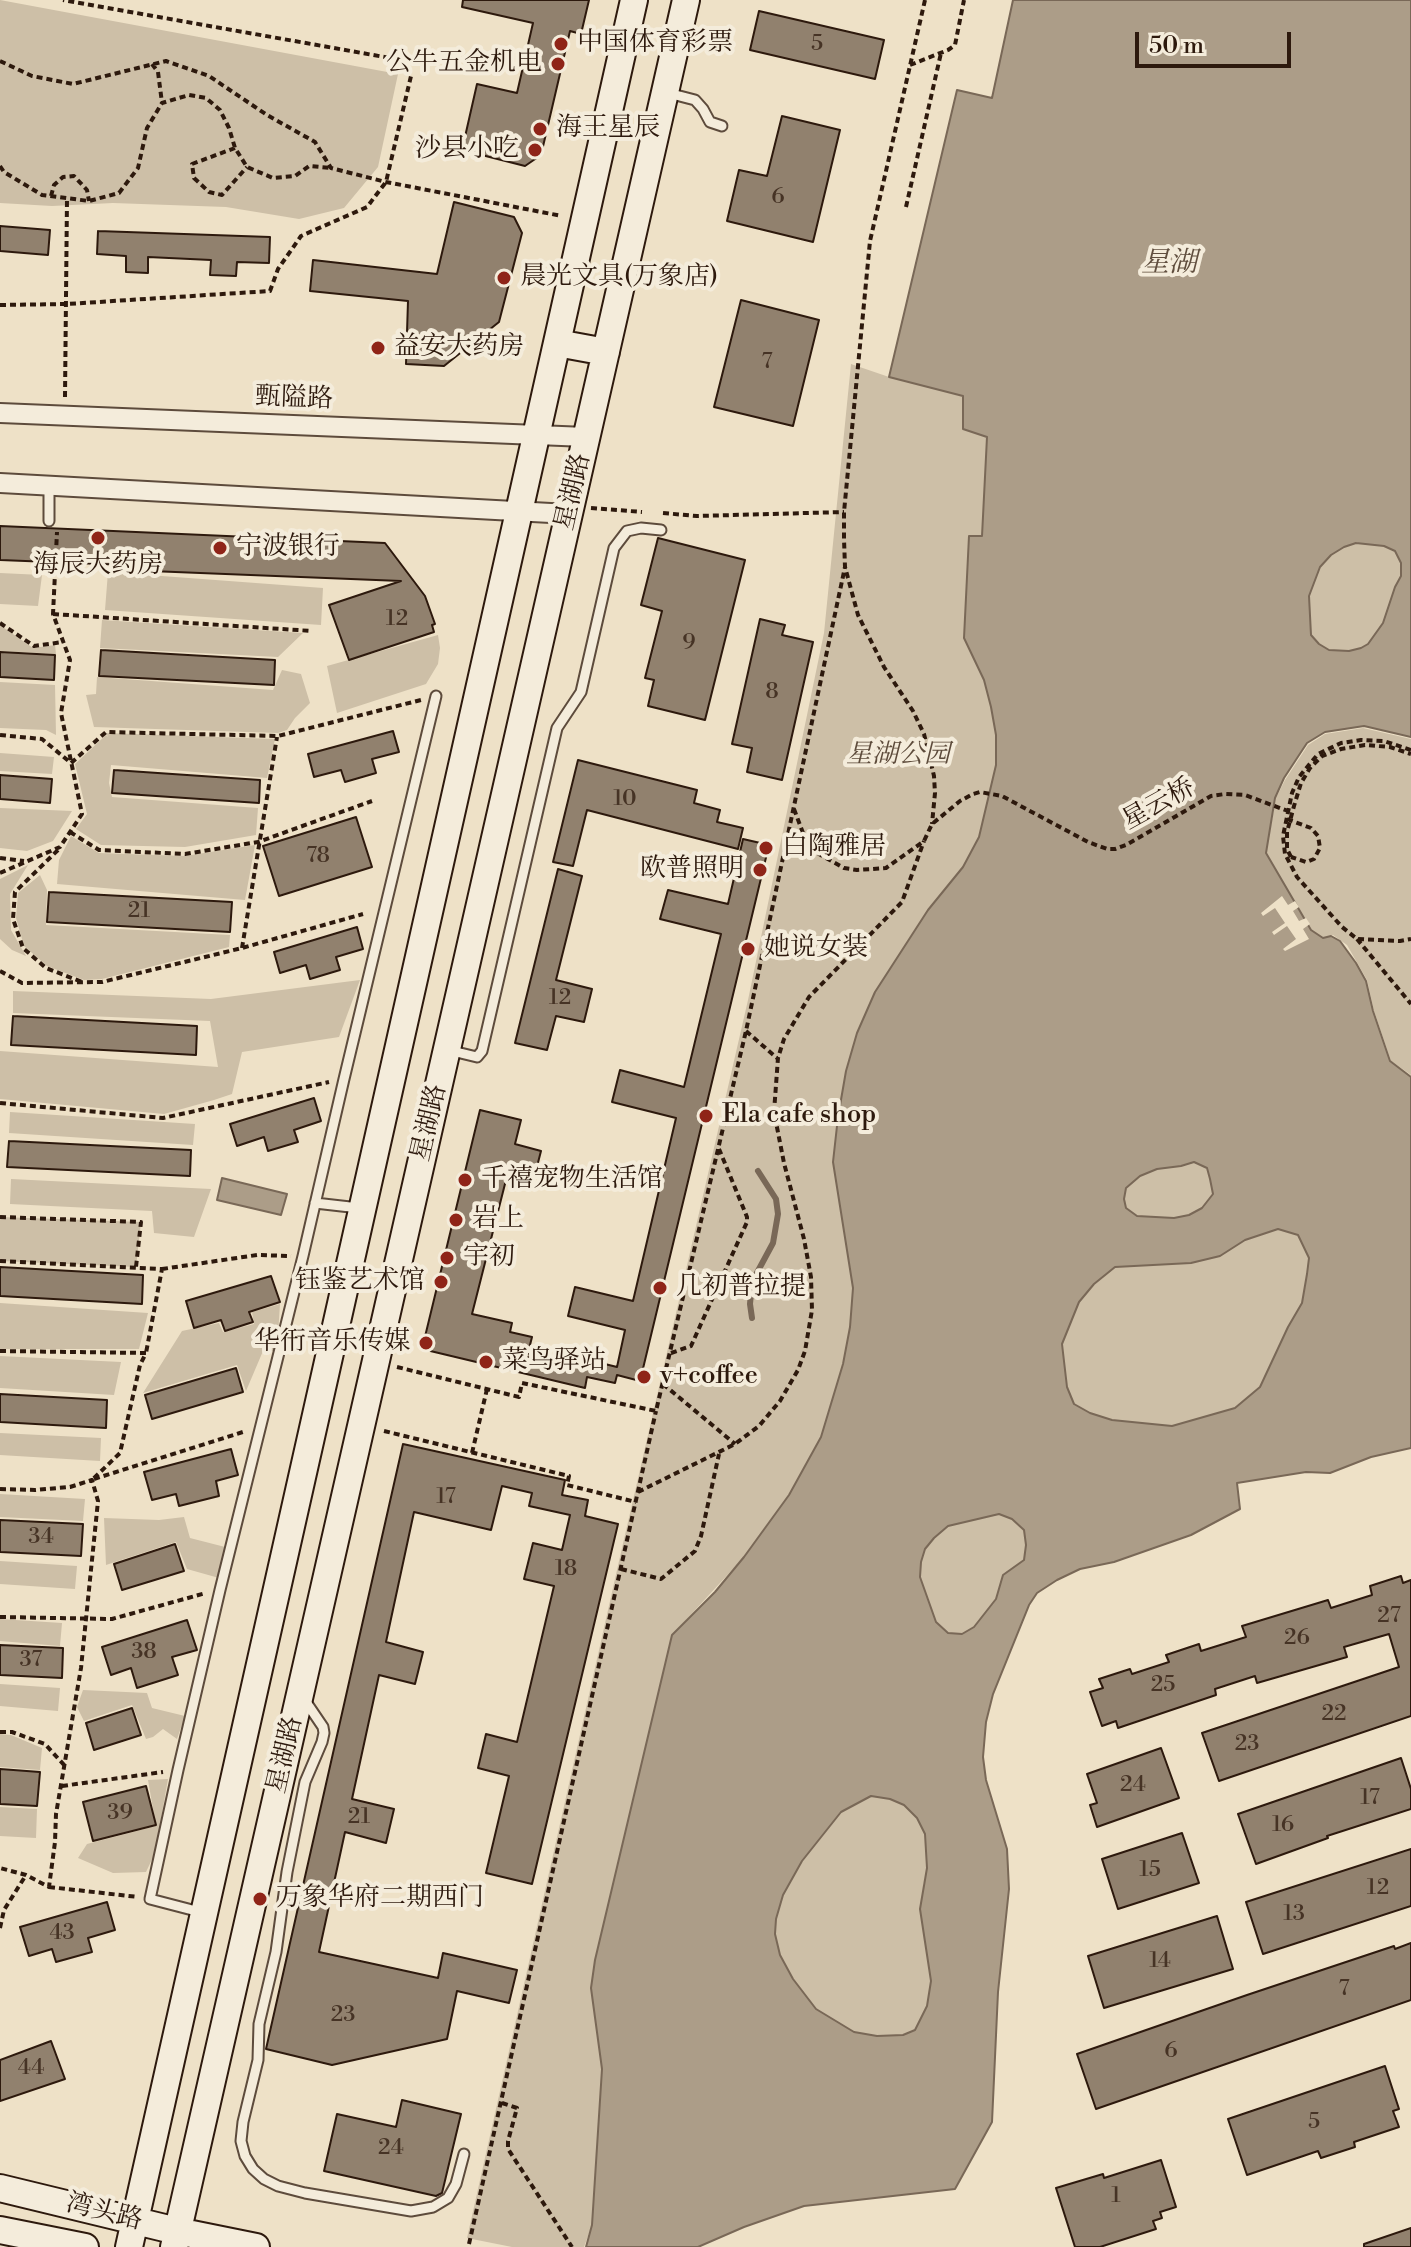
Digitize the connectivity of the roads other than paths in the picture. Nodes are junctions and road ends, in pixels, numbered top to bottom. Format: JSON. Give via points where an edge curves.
{"nodes":[{"id":1,"x":634,"y":0,"type":"edge"},
{"id":2,"x":686,"y":0,"type":"edge"},
{"id":3,"x":665,"y":92,"type":"junction"},
{"id":4,"x":722,"y":126,"type":"dead end"},
{"id":5,"x":557,"y":343,"type":"junction"},
{"id":6,"x":606,"y":352,"type":"junction"},
{"id":7,"x":0,"y":413,"type":"edge"},
{"id":8,"x":537,"y":435,"type":"junction"},
{"id":9,"x":586,"y":437,"type":"junction"},
{"id":10,"x":0,"y":483,"type":"edge"},
{"id":11,"x":49,"y":485,"type":"junction"},
{"id":12,"x":520,"y":511,"type":"junction"},
{"id":13,"x":577,"y":511,"type":"junction"},
{"id":14,"x":53,"y":520,"type":"road end"},
{"id":15,"x":661,"y":530,"type":"dead end"},
{"id":16,"x":436,"y":696,"type":"road end"},
{"id":17,"x":447,"y":1050,"type":"junction"},
{"id":18,"x":315,"y":1203,"type":"junction"},
{"id":19,"x":363,"y":1208,"type":"junction"},
{"id":20,"x":300,"y":1693,"type":"junction"},
{"id":21,"x":204,"y":1913,"type":"junction"},
{"id":22,"x":161,"y":2108,"type":"junction"},
{"id":23,"x":200,"y":2130,"type":"junction"},
{"id":24,"x":464,"y":2154,"type":"dead end"},
{"id":25,"x":0,"y":2188,"type":"edge"},
{"id":26,"x":135,"y":2220,"type":"junction"},
{"id":27,"x":0,"y":2230,"type":"edge"},
{"id":28,"x":176,"y":2239,"type":"edge"},
{"id":29,"x":85,"y":2247,"type":"edge"},
{"id":30,"x":129,"y":2247,"type":"edge"},
{"id":31,"x":256,"y":2247,"type":"edge"}],
"edges":[{"from":1,"to":5,"type":"street","name":"星湖路"},
{"from":2,"to":3,"type":"street","name":"星湖路"},
{"from":3,"to":4,"type":"lane","via":[[695,100],[710,122]]},
{"from":3,"to":6,"type":"street","name":"星湖路"},
{"from":5,"to":6,"type":"street"},
{"from":5,"to":8,"type":"street","name":"星湖路"},
{"from":6,"to":9,"type":"street","name":"星湖路"},
{"from":7,"to":8,"type":"street","name":"甄隘路"},
{"from":8,"to":9,"type":"street","name":"甄隘路"},
{"from":8,"to":12,"type":"street","name":"星湖路"},
{"from":9,"to":13,"type":"street","name":"星湖路"},
{"from":10,"to":11,"type":"street"},
{"from":11,"to":12,"type":"street"},
{"from":11,"to":14,"type":"lane"},
{"from":12,"to":13,"type":"street"},
{"from":12,"to":19,"type":"street","name":"星湖路"},
{"from":13,"to":17,"type":"street","name":"星湖路"},
{"from":15,"to":17,"type":"lane","via":[[627,531],[614,548],[581,692],[557,728],[482,1051],[477,1057]]},
{"from":16,"to":18,"type":"lane"},
{"from":17,"to":20,"type":"street","name":"星湖路"},
{"from":18,"to":19,"type":"lane"},
{"from":18,"to":21,"type":"lane","via":[[150,1899]]},
{"from":19,"to":21,"type":"street","name":"星湖路"},
{"from":20,"to":23,"type":"street","name":"星湖路"},
{"from":20,"to":24,"type":"lane","via":[[324,1733],[305,1782],[287,1872],[259,2024],[258,2060],[243,2122],[245,2156],[253,2169],[278,2186],[411,2211],[448,2198]]},
{"from":21,"to":22,"type":"street","name":"星湖路"},
{"from":22,"to":23,"type":"street"},
{"from":22,"to":26,"type":"street","name":"星湖路"},
{"from":23,"to":28,"type":"street","name":"星湖路"},
{"from":25,"to":26,"type":"street","name":"湾头路"},
{"from":26,"to":28,"type":"street","name":"湾头路"},
{"from":26,"to":30,"type":"street","name":"星湖路"},
{"from":27,"to":29,"type":"street","name":"湾头路"},
{"from":28,"to":31,"type":"street","name":"湾头路"}]}
